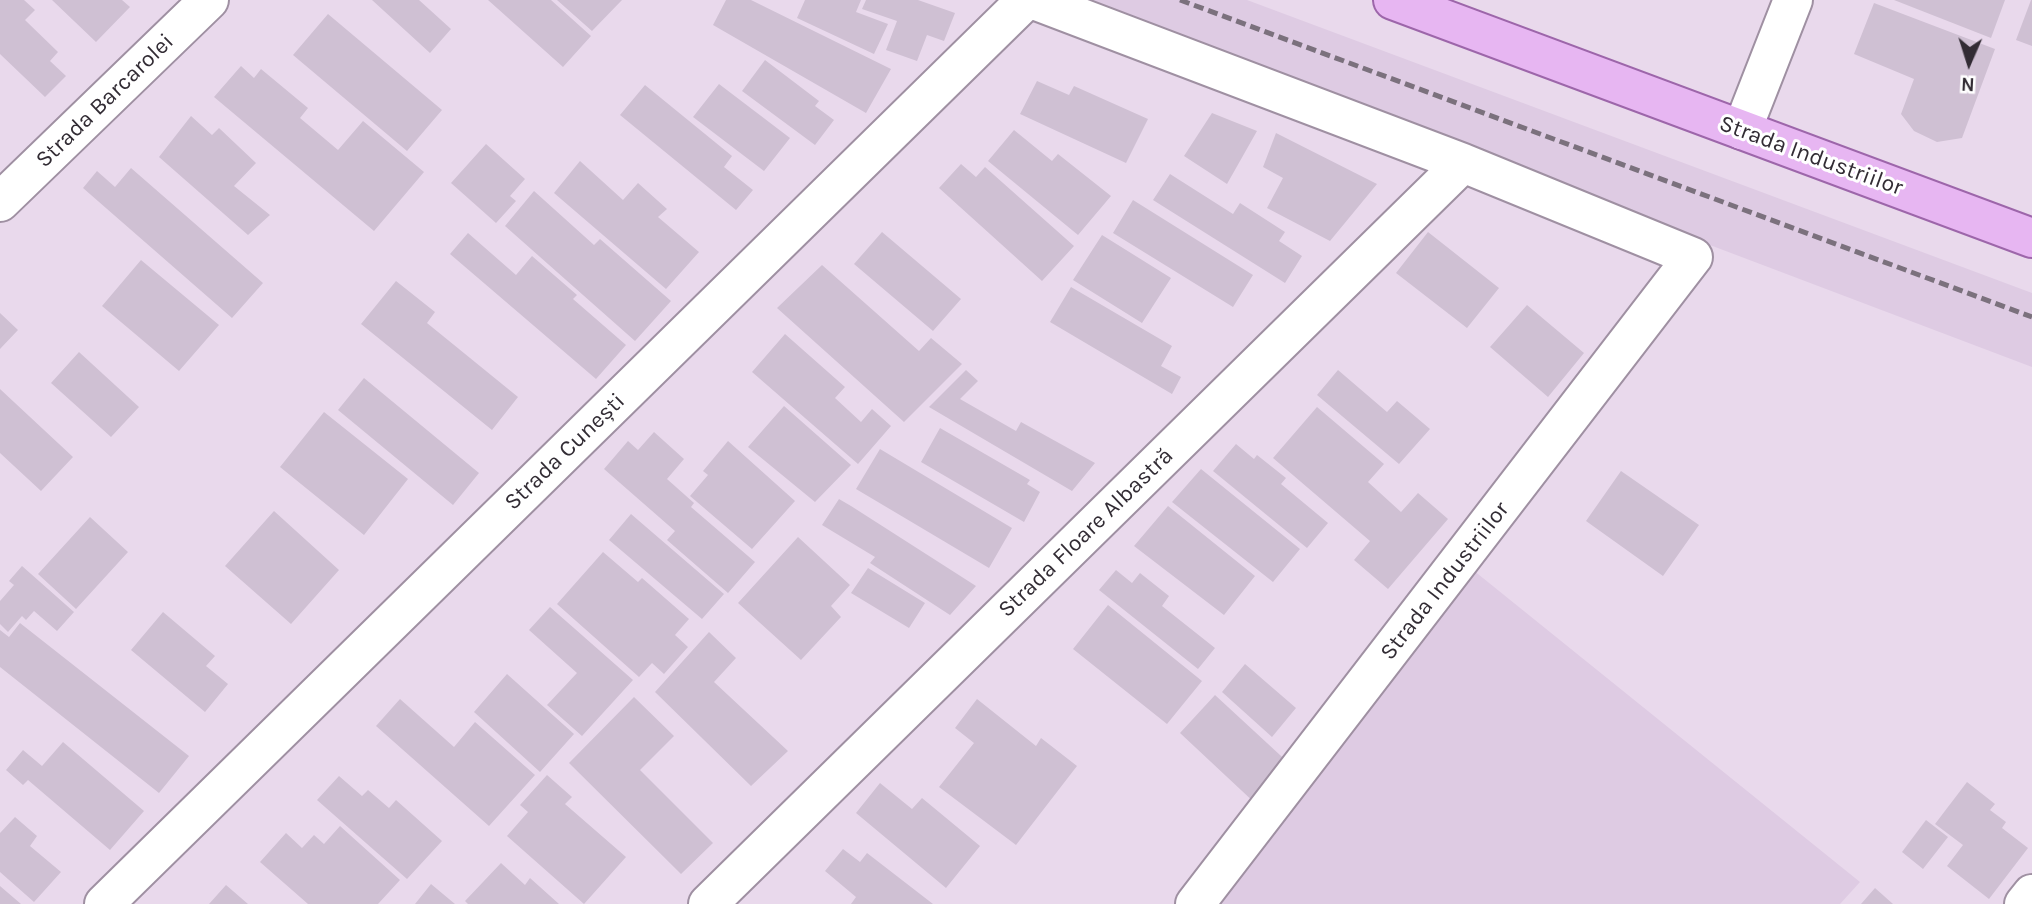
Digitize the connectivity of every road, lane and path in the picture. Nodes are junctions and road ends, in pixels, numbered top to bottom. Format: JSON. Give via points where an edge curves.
{"nodes":[{"id":1,"x":209,"y":0,"type":"edge"},
{"id":2,"x":1026,"y":0,"type":"edge"},
{"id":3,"x":1034,"y":0,"type":"edge"},
{"id":4,"x":1393,"y":0,"type":"edge"},
{"id":5,"x":1793,"y":0,"type":"edge"},
{"id":6,"x":1742,"y":130,"type":"junction"},
{"id":7,"x":1463,"y":163,"type":"junction"},
{"id":8,"x":0,"y":202,"type":"edge"},
{"id":9,"x":2032,"y":238,"type":"edge"},
{"id":10,"x":2032,"y":894,"type":"edge"},
{"id":11,"x":104,"y":904,"type":"edge"},
{"id":12,"x":709,"y":904,"type":"edge"},
{"id":13,"x":1195,"y":904,"type":"edge"},
{"id":14,"x":2024,"y":904,"type":"edge"}],
"edges":[{"from":1,"to":8,"type":"street","name":"Strada Barcarolei"},
{"from":2,"to":11,"type":"street","name":"Strada Cunești"},
{"from":3,"to":7,"type":"street"},
{"from":4,"to":6,"type":"main road","name":"Strada Industriilor"},
{"from":5,"to":6,"type":"street"},
{"from":6,"to":9,"type":"main road","name":"Strada Industriilor"},
{"from":7,"to":12,"type":"street","name":"Strada Floare Albastră"},
{"from":7,"to":13,"type":"street","name":"Strada Industriilor","via":[[1693,257]]},
{"from":10,"to":14,"type":"street"}]}
